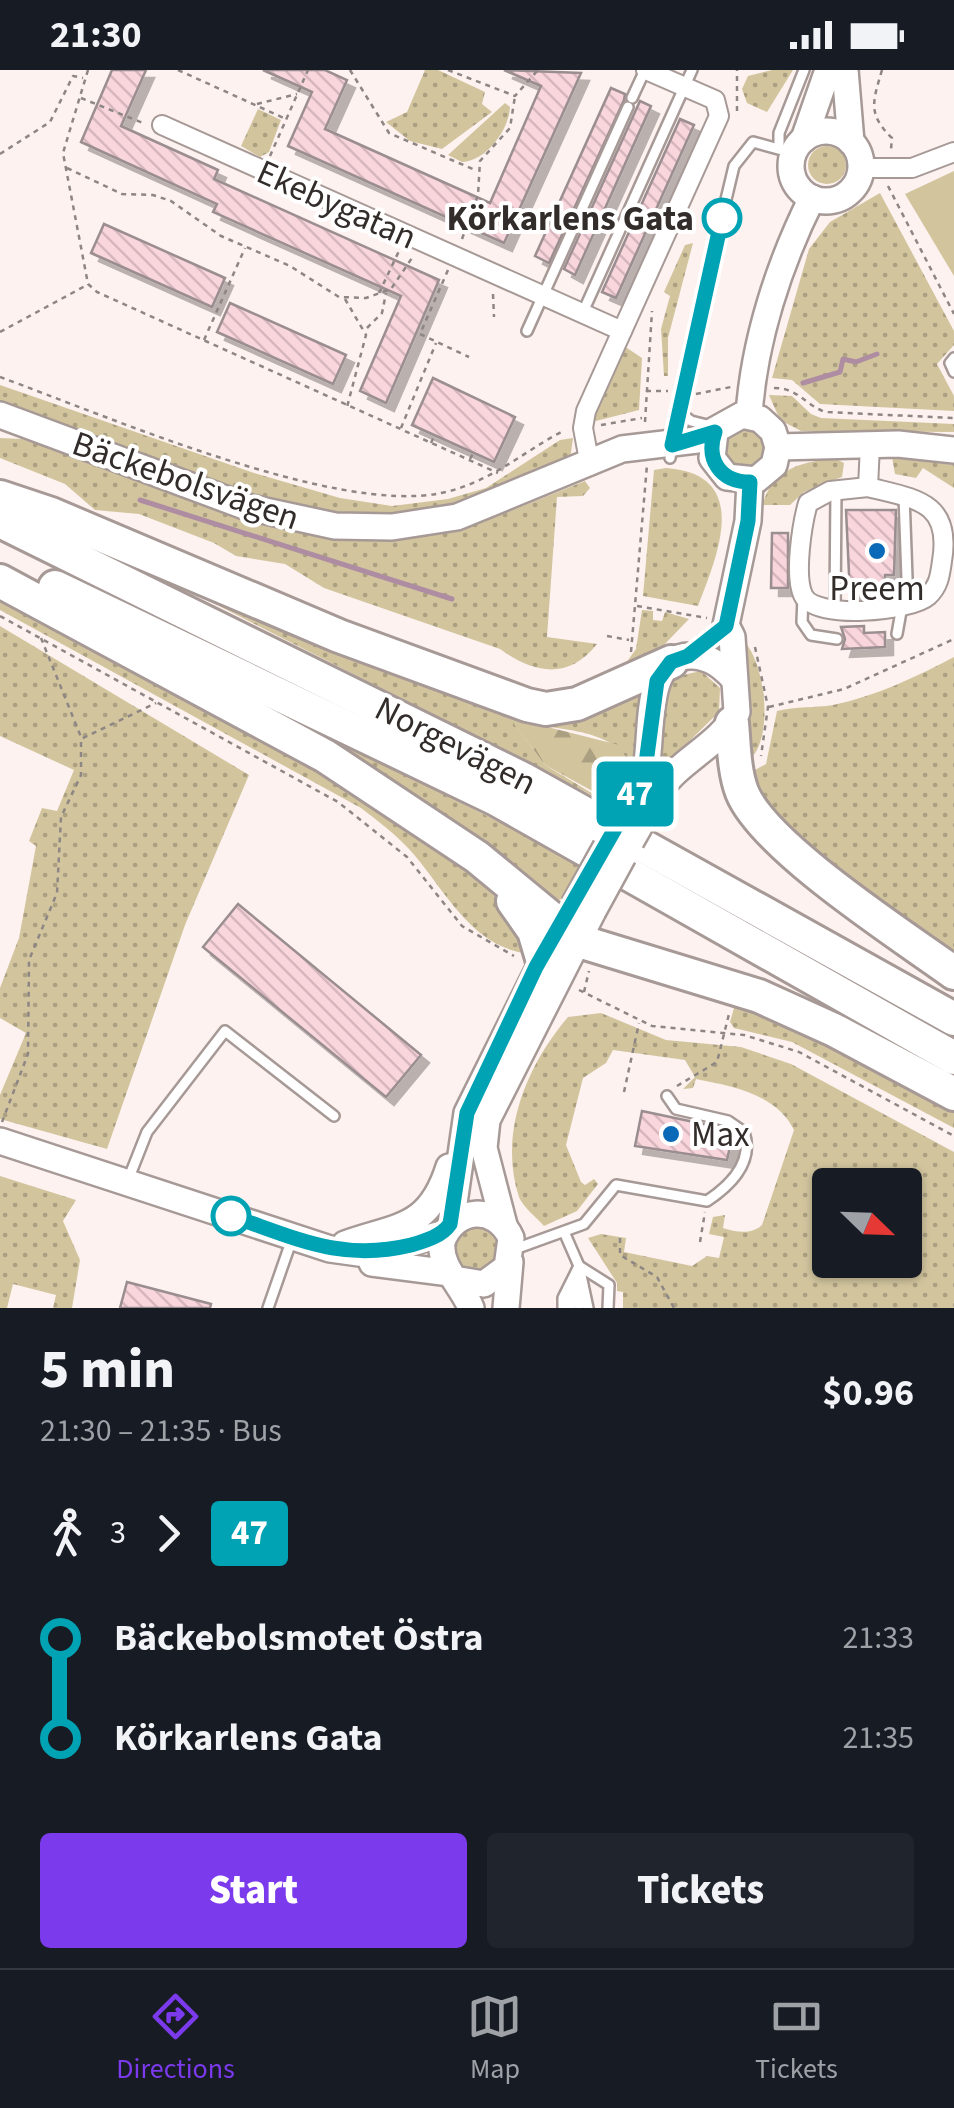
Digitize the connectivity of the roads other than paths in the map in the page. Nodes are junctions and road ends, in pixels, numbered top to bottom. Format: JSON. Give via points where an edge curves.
{"nodes":[{"id":1,"x":645,"y":70,"type":"edge"},
{"id":2,"x":804,"y":70,"type":"edge"},
{"id":3,"x":828,"y":70,"type":"edge"},
{"id":4,"x":844,"y":70,"type":"edge"},
{"id":5,"x":688,"y":78,"type":"edge"},
{"id":6,"x":162,"y":126,"type":"road end"},
{"id":7,"x":851,"y":142,"type":"junction"},
{"id":8,"x":792,"y":147,"type":"junction"},
{"id":9,"x":954,"y":152,"type":"edge"},
{"id":10,"x":860,"y":168,"type":"junction"},
{"id":11,"x":812,"y":198,"type":"junction"},
{"id":12,"x":543,"y":296,"type":"junction"},
{"id":13,"x":582,"y":312,"type":"junction"},
{"id":14,"x":622,"y":330,"type":"junction"},
{"id":15,"x":527,"y":331,"type":"dead end"},
{"id":16,"x":954,"y":358,"type":"edge"},
{"id":17,"x":954,"y":372,"type":"edge"},
{"id":18,"x":678,"y":411,"type":"junction"},
{"id":19,"x":0,"y":415,"type":"edge"},
{"id":20,"x":749,"y":415,"type":"junction"},
{"id":21,"x":717,"y":430,"type":"junction"},
{"id":22,"x":870,"y":445,"type":"junction"},
{"id":23,"x":778,"y":447,"type":"junction"},
{"id":24,"x":954,"y":450,"type":"edge"},
{"id":25,"x":659,"y":452,"type":"junction"},
{"id":26,"x":597,"y":463,"type":"junction"},
{"id":27,"x":718,"y":469,"type":"junction"},
{"id":28,"x":750,"y":482,"type":"junction"},
{"id":29,"x":868,"y":486,"type":"junction"},
{"id":30,"x":836,"y":490,"type":"junction"},
{"id":31,"x":904,"y":496,"type":"junction"},
{"id":32,"x":0,"y":497,"type":"edge"},
{"id":33,"x":0,"y":521,"type":"edge"},
{"id":34,"x":0,"y":561,"type":"edge"},
{"id":35,"x":0,"y":582,"type":"edge"},
{"id":36,"x":803,"y":595,"type":"junction"},
{"id":37,"x":903,"y":606,"type":"junction"},
{"id":38,"x":835,"y":610,"type":"junction"},
{"id":39,"x":726,"y":626,"type":"junction"},
{"id":40,"x":897,"y":634,"type":"dead end"},
{"id":41,"x":837,"y":638,"type":"dead end"},
{"id":42,"x":680,"y":659,"type":"junction"},
{"id":43,"x":734,"y":679,"type":"junction"},
{"id":44,"x":732,"y":723,"type":"junction"},
{"id":45,"x":652,"y":784,"type":"junction"},
{"id":46,"x":454,"y":840,"type":"junction"},
{"id":47,"x":577,"y":921,"type":"junction"},
{"id":48,"x":542,"y":958,"type":"junction"},
{"id":49,"x":954,"y":974,"type":"edge"},
{"id":50,"x":954,"y":1019,"type":"edge"},
{"id":51,"x":954,"y":1058,"type":"edge"},
{"id":52,"x":954,"y":1094,"type":"edge"},
{"id":53,"x":666,"y":1096,"type":"road end"},
{"id":54,"x":334,"y":1116,"type":"dead end"},
{"id":55,"x":464,"y":1130,"type":"junction"},
{"id":56,"x":0,"y":1141,"type":"edge"},
{"id":57,"x":128,"y":1182,"type":"junction"},
{"id":58,"x":448,"y":1228,"type":"junction"},
{"id":59,"x":565,"y":1234,"type":"junction"},
{"id":60,"x":293,"y":1237,"type":"junction"},
{"id":61,"x":509,"y":1246,"type":"junction"},
{"id":62,"x":330,"y":1249,"type":"junction"},
{"id":63,"x":578,"y":1266,"type":"junction"},
{"id":64,"x":455,"y":1276,"type":"junction"},
{"id":65,"x":268,"y":1308,"type":"edge"},
{"id":66,"x":472,"y":1308,"type":"edge"},
{"id":67,"x":506,"y":1308,"type":"edge"},
{"id":68,"x":563,"y":1308,"type":"edge"},
{"id":69,"x":570,"y":1308,"type":"edge"},
{"id":70,"x":579,"y":1308,"type":"edge"},
{"id":71,"x":588,"y":1308,"type":"edge"},
{"id":72,"x":608,"y":1308,"type":"edge"}],
"edges":[{"from":1,"to":5,"type":"street"},
{"from":1,"to":12,"type":"lane"},
{"from":2,"to":8,"type":"lane","via":[[779,132]]},
{"from":3,"to":8,"type":"street"},
{"from":4,"to":7,"type":"street"},
{"from":5,"to":13,"type":"lane"},
{"from":5,"to":14,"type":"street","via":[[715,100],[719,116]]},
{"from":6,"to":12,"type":"street","name":"Ekebygatan"},
{"from":7,"to":8,"type":"street","via":[[825,131]]},
{"from":7,"to":10,"type":"street"},
{"from":8,"to":11,"type":"street","via":[[794,179]]},
{"from":8,"to":18,"type":"lane","via":[[753,142],[734,166]]},
{"from":9,"to":10,"type":"street","via":[[912,168]]},
{"from":10,"to":11,"type":"street","via":[[844,195]]},
{"from":11,"to":20,"type":"street","via":[[792,239],[750,388]]},
{"from":12,"to":13,"type":"street","name":"Ekebygatan"},
{"from":12,"to":15,"type":"lane"},
{"from":13,"to":14,"type":"street","name":"Ekebygatan"},
{"from":14,"to":26,"type":"street","via":[[586,411],[583,428]]},
{"from":16,"to":17,"type":"lane"},
{"from":18,"to":21,"type":"lane"},
{"from":18,"to":25,"type":"lane"},
{"from":19,"to":26,"type":"street","name":"Bäckebolsvägen","via":[[247,507],[336,526],[392,527],[458,517]]},
{"from":20,"to":21,"type":"street"},
{"from":20,"to":23,"type":"street","via":[[769,426]]},
{"from":21,"to":25,"type":"street","name":"Bäckebolsvägen"},
{"from":21,"to":27,"type":"street","via":[[711,451]]},
{"from":22,"to":23,"type":"street"},
{"from":22,"to":24,"type":"street"},
{"from":22,"to":29,"type":"street"},
{"from":23,"to":28,"type":"street","via":[[770,470]]},
{"from":25,"to":26,"type":"street","name":"Bäckebolsvägen"},
{"from":25,"to":27,"type":"street","name":"Bäckebolsvägen"},
{"from":27,"to":28,"type":"street"},
{"from":28,"to":39,"type":"street"},
{"from":29,"to":30,"type":"street"},
{"from":29,"to":31,"type":"street"},
{"from":30,"to":36,"type":"street","via":[[808,503],[801,526]]},
{"from":30,"to":38,"type":"lane"},
{"from":31,"to":37,"type":"lane"},
{"from":31,"to":37,"type":"street","via":[[936,510],[944,553],[938,584],[925,599]]},
{"from":32,"to":42,"type":"highway","via":[[439,676],[527,705],[577,704]]},
{"from":33,"to":50,"type":"highway","name":"Norgevägen","via":[[523,779]]},
{"from":34,"to":51,"type":"highway","name":"Norgevägen","via":[[496,799]]},
{"from":35,"to":46,"type":"highway","via":[[262,719]]},
{"from":36,"to":38,"type":"street"},
{"from":36,"to":41,"type":"lane","via":[[802,622],[811,635]]},
{"from":37,"to":38,"type":"street"},
{"from":37,"to":40,"type":"lane"},
{"from":39,"to":42,"type":"street"},
{"from":39,"to":43,"type":"street"},
{"from":42,"to":43,"type":"street","via":[[713,661]]},
{"from":42,"to":45,"type":"street","via":[[653,692]]},
{"from":43,"to":44,"type":"street","via":[[739,699]]},
{"from":44,"to":45,"type":"street"},
{"from":44,"to":49,"type":"highway","via":[[742,792],[754,814],[802,859]]},
{"from":45,"to":47,"type":"street","bridge":true},
{"from":46,"to":47,"type":"highway"},
{"from":46,"to":48,"type":"highway","via":[[520,908]]},
{"from":47,"to":48,"type":"street"},
{"from":47,"to":52,"type":"highway","via":[[834,1030]]},
{"from":47,"to":61,"type":"street","via":[[488,1120],[484,1148]]},
{"from":48,"to":55,"type":"street","via":[[473,1097]]},
{"from":53,"to":59,"type":"lane","via":[[676,1109],[728,1121],[744,1132],[740,1170],[708,1201],[616,1185],[594,1215]]},
{"from":54,"to":57,"type":"lane","via":[[225,1031],[147,1132]]},
{"from":55,"to":58,"type":"street"},
{"from":55,"to":62,"type":"street","via":[[438,1196],[416,1222]]},
{"from":56,"to":57,"type":"street"},
{"from":57,"to":60,"type":"street"},
{"from":58,"to":61,"type":"street","via":[[478,1213]]},
{"from":58,"to":62,"type":"street","via":[[366,1254]]},
{"from":58,"to":64,"type":"street","via":[[442,1256]]},
{"from":59,"to":61,"type":"lane"},
{"from":59,"to":63,"type":"lane"},
{"from":60,"to":62,"type":"street"},
{"from":60,"to":65,"type":"lane"},
{"from":61,"to":64,"type":"street","via":[[489,1282]]},
{"from":61,"to":67,"type":"street"},
{"from":62,"to":64,"type":"street","via":[[350,1262],[398,1262]]},
{"from":63,"to":68,"type":"lane"},
{"from":63,"to":69,"type":"lane"},
{"from":63,"to":70,"type":"lane"},
{"from":63,"to":71,"type":"lane"},
{"from":63,"to":72,"type":"lane","via":[[609,1285]]},
{"from":64,"to":66,"type":"street"}]}
